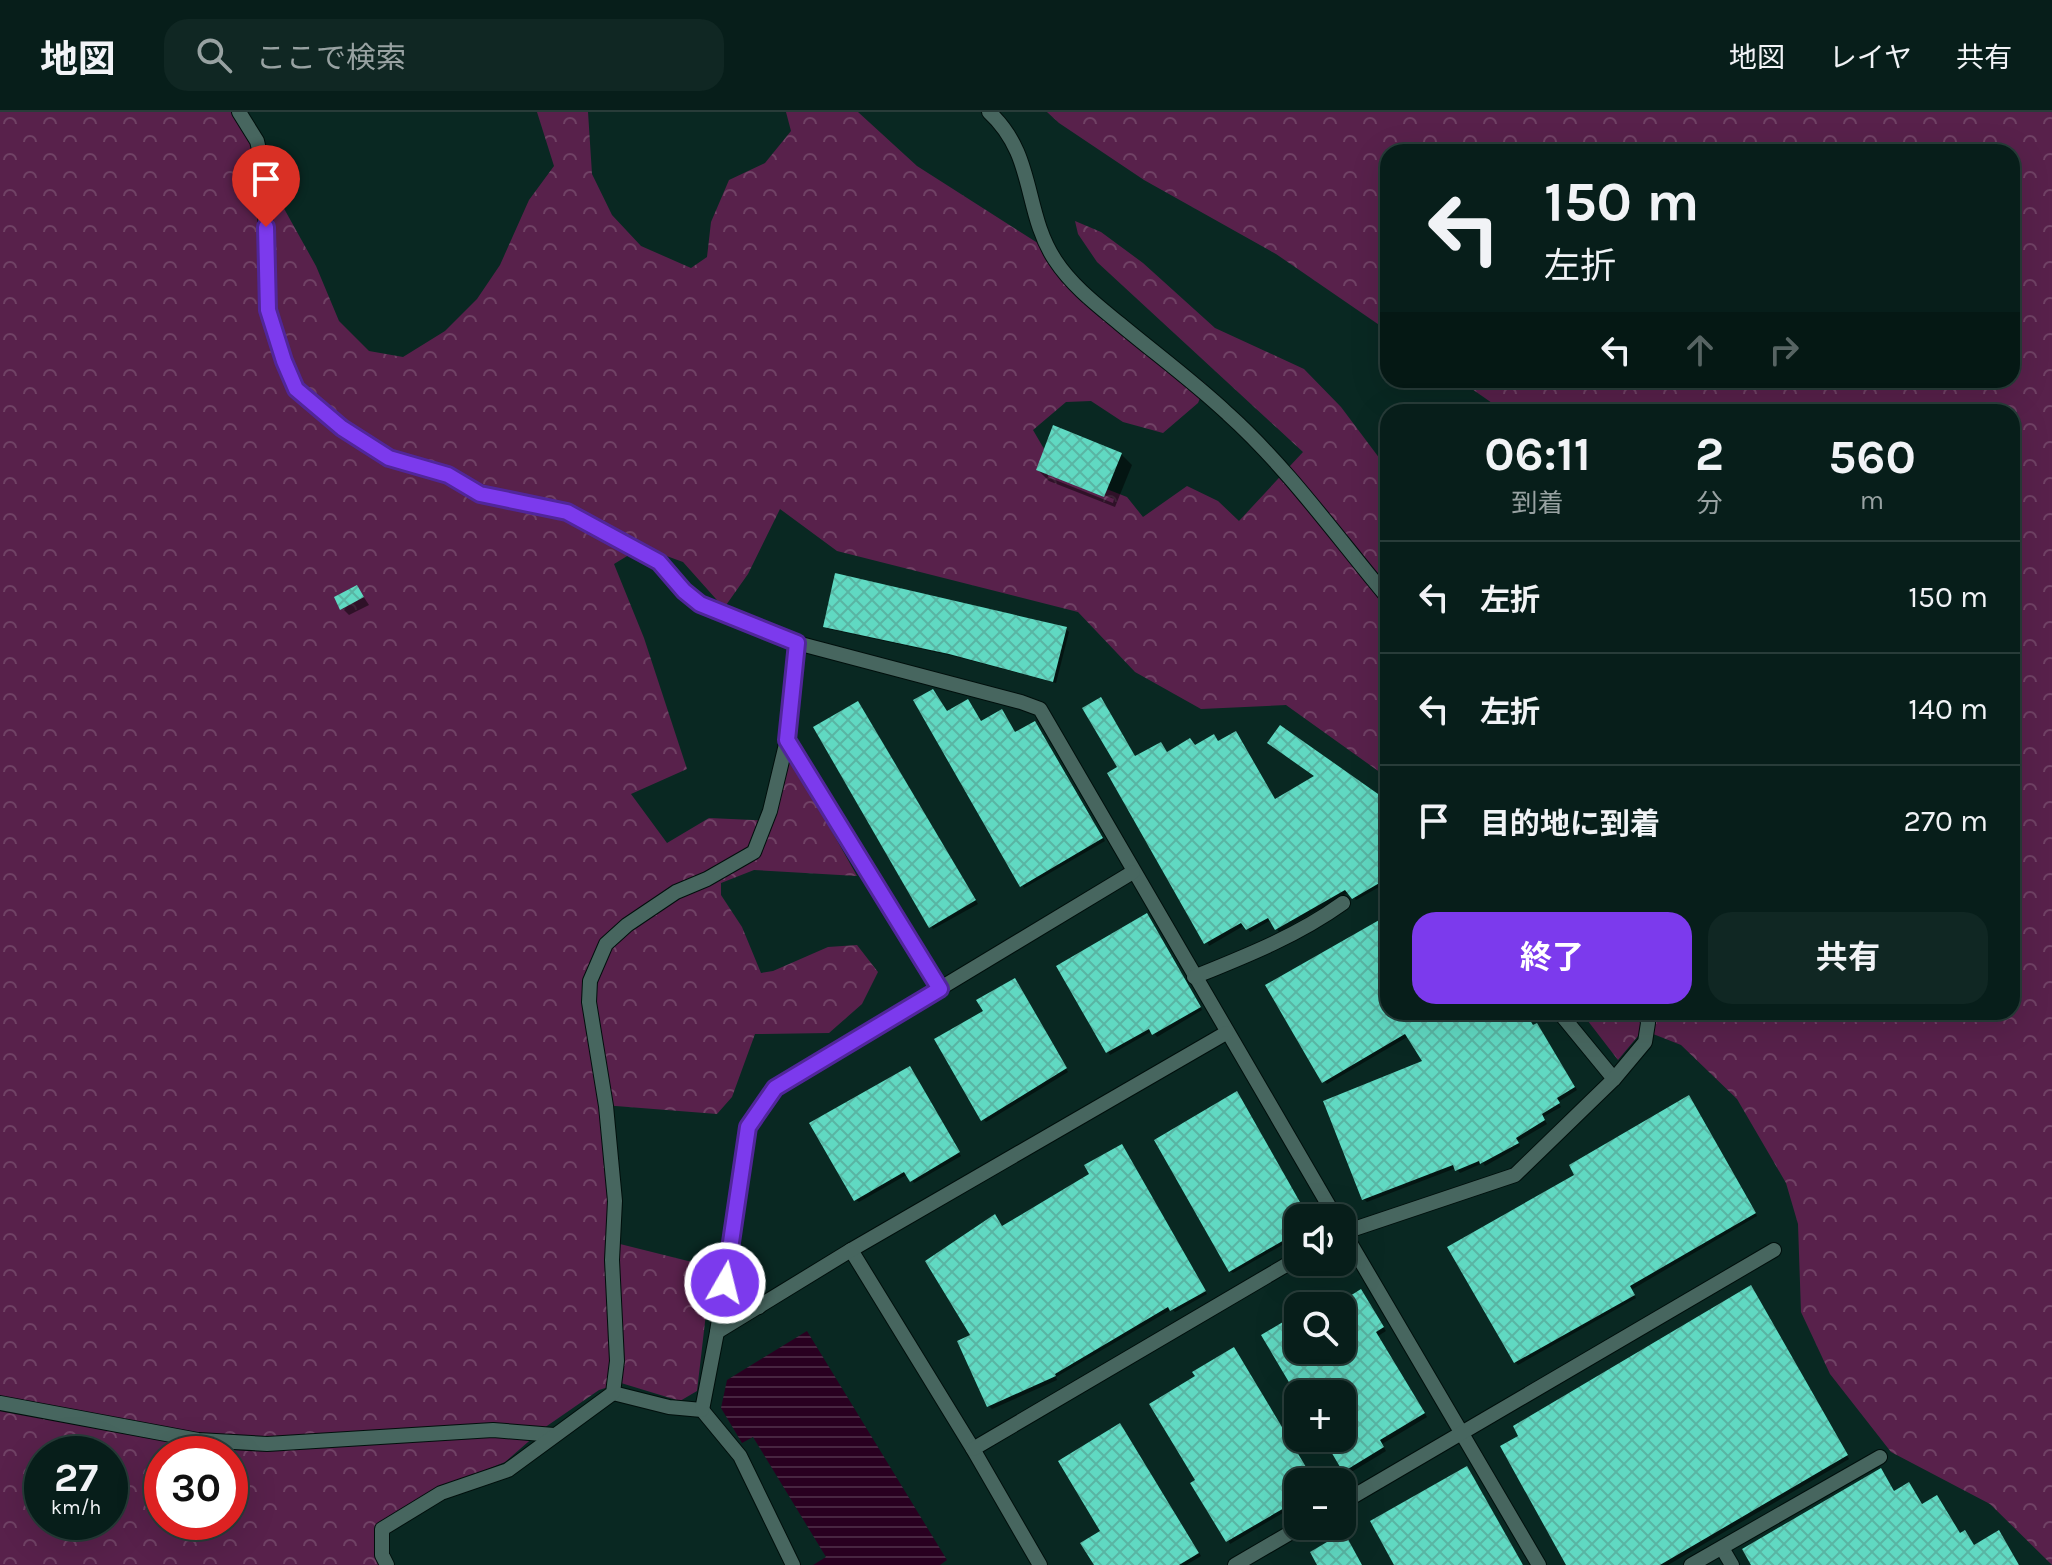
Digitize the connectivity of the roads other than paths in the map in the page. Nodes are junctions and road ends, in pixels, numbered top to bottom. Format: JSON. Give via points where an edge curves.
{"nodes":[{"id":1,"x":239,"y":112,"type":"edge"},
{"id":2,"x":989,"y":112,"type":"edge"},
{"id":3,"x":1380,"y":588,"type":"edge"},
{"id":4,"x":797,"y":643,"type":"junction"},
{"id":5,"x":787,"y":740,"type":"junction"},
{"id":6,"x":1133,"y":872,"type":"junction"},
{"id":7,"x":1343,"y":903,"type":"dead end"},
{"id":8,"x":1194,"y":977,"type":"junction"},
{"id":9,"x":940,"y":989,"type":"junction"},
{"id":10,"x":1566,"y":1020,"type":"edge"},
{"id":11,"x":1647,"y":1020,"type":"edge"},
{"id":12,"x":1226,"y":1033,"type":"junction"},
{"id":13,"x":1614,"y":1079,"type":"junction"},
{"id":14,"x":1328,"y":1204,"type":"edge"},
{"id":15,"x":1356,"y":1227,"type":"edge"},
{"id":16,"x":851,"y":1250,"type":"junction"},
{"id":17,"x":1774,"y":1250,"type":"dead end"},
{"id":18,"x":1356,"y":1253,"type":"edge"},
{"id":19,"x":1284,"y":1266,"type":"edge"},
{"id":20,"x":725,"y":1283,"type":"junction"},
{"id":21,"x":759,"y":1307,"type":"junction"},
{"id":22,"x":717,"y":1332,"type":"junction"},
{"id":23,"x":613,"y":1393,"type":"junction"},
{"id":24,"x":0,"y":1403,"type":"edge"},
{"id":25,"x":702,"y":1410,"type":"junction"},
{"id":26,"x":1462,"y":1434,"type":"junction"},
{"id":27,"x":554,"y":1435,"type":"junction"},
{"id":28,"x":973,"y":1449,"type":"junction"},
{"id":29,"x":1880,"y":1457,"type":"dead end"},
{"id":30,"x":1356,"y":1495,"type":"edge"},
{"id":31,"x":1284,"y":1536,"type":"edge"},
{"id":32,"x":1722,"y":1548,"type":"junction"},
{"id":33,"x":387,"y":1565,"type":"edge"},
{"id":34,"x":793,"y":1565,"type":"edge"},
{"id":35,"x":1040,"y":1565,"type":"edge"},
{"id":36,"x":1235,"y":1565,"type":"edge"},
{"id":37,"x":1539,"y":1565,"type":"edge"},
{"id":38,"x":1691,"y":1565,"type":"edge"},
{"id":39,"x":1732,"y":1565,"type":"edge"}],
"edges":[{"from":1,"to":4,"type":"street","via":[[257,141],[264,171],[268,310],[300,394],[389,458],[448,475],[480,494],[567,512],[659,562],[700,604]]},
{"from":2,"to":3,"type":"street","via":[[1018,150],[1037,221],[1055,260],[1087,298],[1256,441]]},
{"from":4,"to":5,"type":"street"},
{"from":4,"to":6,"type":"street","via":[[1040,709]]},
{"from":5,"to":9,"type":"street"},
{"from":5,"to":23,"type":"street","via":[[754,852],[676,892],[627,925],[606,944],[590,981],[615,1201]]},
{"from":6,"to":8,"type":"street"},
{"from":6,"to":9,"type":"street"},
{"from":7,"to":8,"type":"street","via":[[1290,936]]},
{"from":8,"to":12,"type":"street"},
{"from":9,"to":20,"type":"street","via":[[775,1088],[748,1127]]},
{"from":10,"to":13,"type":"street"},
{"from":11,"to":13,"type":"street","via":[[1645,1042]]},
{"from":12,"to":14,"type":"street"},
{"from":12,"to":16,"type":"street"},
{"from":13,"to":15,"type":"street","via":[[1515,1175]]},
{"from":16,"to":21,"type":"street"},
{"from":16,"to":28,"type":"street"},
{"from":17,"to":26,"type":"street"},
{"from":18,"to":26,"type":"street"},
{"from":19,"to":28,"type":"street"},
{"from":20,"to":21,"type":"street"},
{"from":20,"to":22,"type":"street"},
{"from":21,"to":22,"type":"street"},
{"from":22,"to":25,"type":"street"},
{"from":23,"to":25,"type":"street"},
{"from":23,"to":27,"type":"street"},
{"from":24,"to":27,"type":"street","via":[[198,1440],[267,1444],[493,1430]]},
{"from":25,"to":34,"type":"street","via":[[740,1456]]},
{"from":26,"to":30,"type":"street"},
{"from":26,"to":37,"type":"street"},
{"from":27,"to":33,"type":"street","via":[[508,1470],[441,1493],[382,1529]]},
{"from":28,"to":35,"type":"street"},
{"from":29,"to":32,"type":"street"},
{"from":31,"to":36,"type":"street"},
{"from":32,"to":38,"type":"street"},
{"from":32,"to":39,"type":"street"}]}
